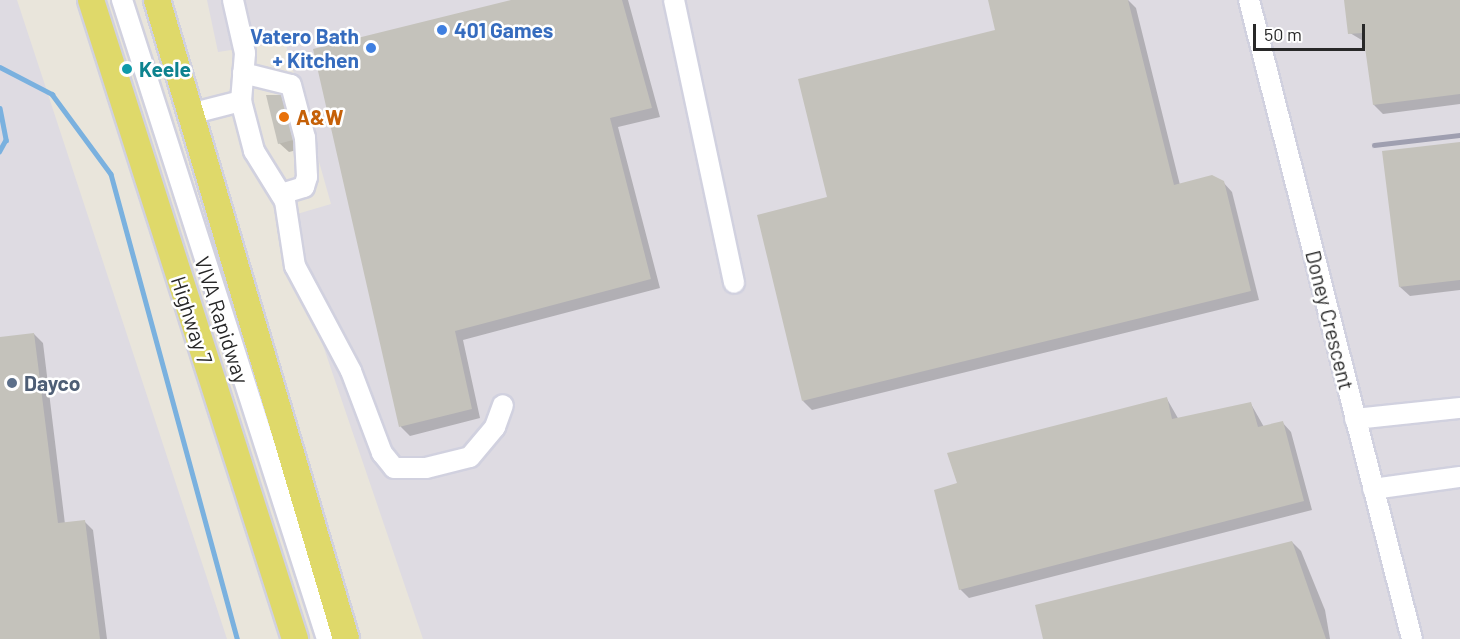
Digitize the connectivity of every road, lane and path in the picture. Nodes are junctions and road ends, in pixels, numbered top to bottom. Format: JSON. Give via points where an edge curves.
{"nodes":[{"id":1,"x":91,"y":0,"type":"edge"},
{"id":2,"x":122,"y":0,"type":"edge"},
{"id":3,"x":158,"y":0,"type":"edge"},
{"id":4,"x":233,"y":0,"type":"edge"},
{"id":5,"x":675,"y":0,"type":"edge"},
{"id":6,"x":1249,"y":0,"type":"edge"},
{"id":7,"x":243,"y":73,"type":"junction"},
{"id":8,"x":241,"y":101,"type":"junction"},
{"id":9,"x":190,"y":114,"type":"junction"},
{"id":10,"x":281,"y":194,"type":"junction"},
{"id":11,"x":734,"y":283,"type":"dead end"},
{"id":12,"x":502,"y":405,"type":"dead end"},
{"id":13,"x":1460,"y":408,"type":"edge"},
{"id":14,"x":1355,"y":419,"type":"junction"},
{"id":15,"x":1460,"y":477,"type":"edge"},
{"id":16,"x":1373,"y":489,"type":"junction"},
{"id":17,"x":295,"y":639,"type":"edge"},
{"id":18,"x":327,"y":639,"type":"edge"},
{"id":19,"x":346,"y":639,"type":"edge"},
{"id":20,"x":1412,"y":639,"type":"edge"}],
"edges":[{"from":1,"to":17,"type":"main road","name":"Highway 7"},
{"from":2,"to":18,"type":"street","name":"VIVA Rapidway"},
{"from":3,"to":9,"type":"main road"},
{"from":4,"to":7,"type":"street"},
{"from":5,"to":11,"type":"street"},
{"from":6,"to":14,"type":"street","name":"Doney Crescent"},
{"from":7,"to":8,"type":"street"},
{"from":7,"to":10,"type":"street","via":[[291,85],[305,138],[307,177],[304,187]]},
{"from":8,"to":9,"type":"street"},
{"from":8,"to":10,"type":"street","via":[[254,151]]},
{"from":9,"to":19,"type":"main road"},
{"from":10,"to":12,"type":"street","via":[[295,266],[351,371],[382,453],[394,468],[426,468],[470,457],[495,427]]},
{"from":13,"to":14,"type":"street"},
{"from":14,"to":16,"type":"street","name":"Doney Crescent"},
{"from":15,"to":16,"type":"street"},
{"from":16,"to":20,"type":"street","name":"Doney Crescent"}]}
